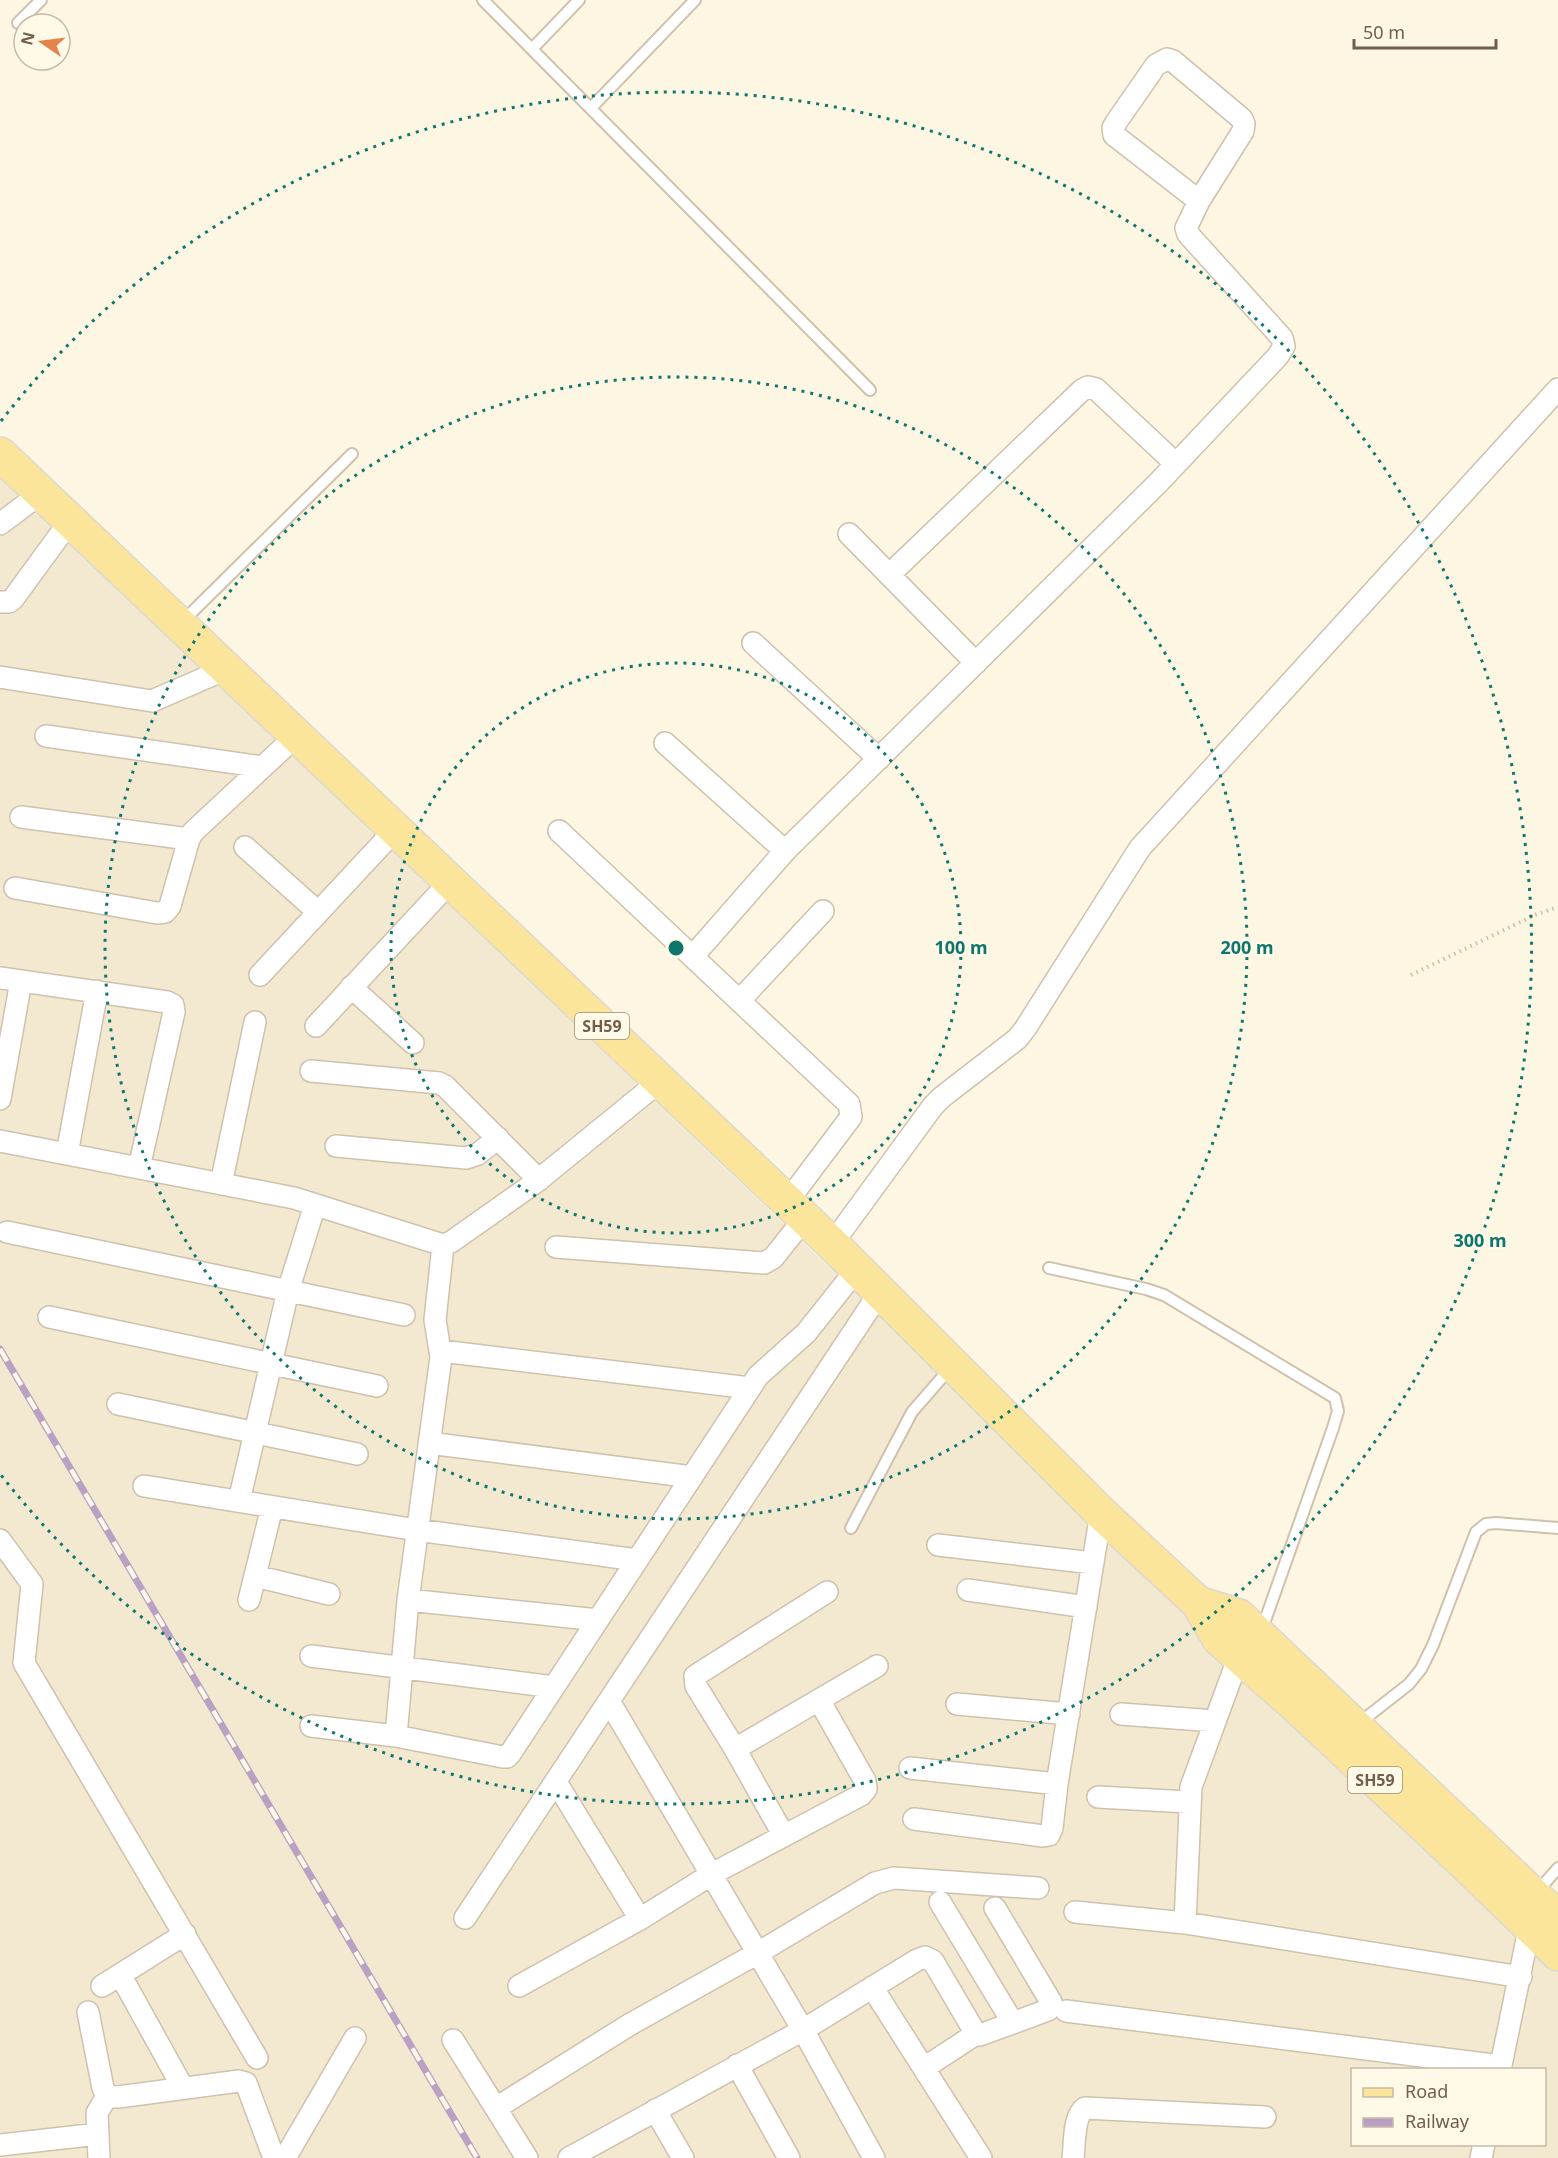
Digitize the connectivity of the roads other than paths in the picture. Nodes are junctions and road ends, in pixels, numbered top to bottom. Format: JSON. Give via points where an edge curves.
{"nodes":[{"id":1,"x":41,"y":0,"type":"edge"},
{"id":2,"x":483,"y":0,"type":"edge"},
{"id":3,"x":579,"y":0,"type":"edge"},
{"id":4,"x":695,"y":0,"type":"edge"},
{"id":5,"x":29,"y":12,"type":"edge"},
{"id":6,"x":532,"y":49,"type":"junction"},
{"id":7,"x":591,"y":108,"type":"junction"},
{"id":8,"x":1199,"y":201,"type":"junction"},
{"id":9,"x":1558,"y":389,"type":"edge"},
{"id":10,"x":870,"y":390,"type":"dead end"},
{"id":11,"x":0,"y":454,"type":"edge"},
{"id":12,"x":352,"y":454,"type":"dead end"},
{"id":13,"x":1176,"y":464,"type":"junction"},
{"id":14,"x":41,"y":493,"type":"junction"},
{"id":15,"x":70,"y":520,"type":"junction"},
{"id":16,"x":0,"y":524,"type":"edge"},
{"id":17,"x":849,"y":534,"type":"dead end"},
{"id":18,"x":889,"y":575,"type":"junction"},
{"id":19,"x":0,"y":602,"type":"edge"},
{"id":20,"x":179,"y":625,"type":"junction"},
{"id":21,"x":753,"y":643,"type":"dead end"},
{"id":22,"x":976,"y":663,"type":"junction"},
{"id":23,"x":226,"y":669,"type":"junction"},
{"id":24,"x":0,"y":677,"type":"edge"},
{"id":25,"x":45,"y":736,"type":"dead end"},
{"id":26,"x":296,"y":736,"type":"junction"},
{"id":27,"x":665,"y":743,"type":"dead end"},
{"id":28,"x":879,"y":759,"type":"junction"},
{"id":29,"x":263,"y":767,"type":"junction"},
{"id":30,"x":21,"y":818,"type":"dead end"},
{"id":31,"x":395,"y":830,"type":"junction"},
{"id":32,"x":559,"y":831,"type":"dead end"},
{"id":33,"x":189,"y":839,"type":"junction"},
{"id":34,"x":245,"y":847,"type":"dead end"},
{"id":35,"x":785,"y":851,"type":"junction"},
{"id":36,"x":450,"y":882,"type":"junction"},
{"id":37,"x":15,"y":888,"type":"dead end"},
{"id":38,"x":823,"y":911,"type":"dead end"},
{"id":39,"x":318,"y":912,"type":"junction"},
{"id":40,"x":693,"y":956,"type":"junction"},
{"id":41,"x":260,"y":975,"type":"dead end"},
{"id":42,"x":0,"y":978,"type":"edge"},
{"id":43,"x":21,"y":981,"type":"junction"},
{"id":44,"x":351,"y":987,"type":"junction"},
{"id":45,"x":97,"y":991,"type":"junction"},
{"id":46,"x":740,"y":1000,"type":"junction"},
{"id":47,"x":255,"y":1022,"type":"dead end"},
{"id":48,"x":316,"y":1026,"type":"dead end"},
{"id":49,"x":413,"y":1044,"type":"dead end"},
{"id":50,"x":311,"y":1071,"type":"dead end"},
{"id":51,"x":660,"y":1081,"type":"junction"},
{"id":52,"x":0,"y":1099,"type":"edge"},
{"id":53,"x":498,"y":1138,"type":"junction"},
{"id":54,"x":0,"y":1141,"type":"edge"},
{"id":55,"x":336,"y":1146,"type":"dead end"},
{"id":56,"x":67,"y":1154,"type":"junction"},
{"id":57,"x":139,"y":1168,"type":"junction"},
{"id":58,"x":539,"y":1179,"type":"junction"},
{"id":59,"x":221,"y":1184,"type":"junction"},
{"id":60,"x":315,"y":1205,"type":"junction"},
{"id":61,"x":796,"y":1210,"type":"junction"},
{"id":62,"x":7,"y":1232,"type":"dead end"},
{"id":63,"x":832,"y":1244,"type":"junction"},
{"id":64,"x":443,"y":1245,"type":"junction"},
{"id":65,"x":556,"y":1247,"type":"dead end"},
{"id":66,"x":1049,"y":1268,"type":"dead end"},
{"id":67,"x":856,"y":1269,"type":"junction"},
{"id":68,"x":288,"y":1291,"type":"junction"},
{"id":69,"x":880,"y":1292,"type":"junction"},
{"id":70,"x":404,"y":1315,"type":"dead end"},
{"id":71,"x":49,"y":1317,"type":"dead end"},
{"id":72,"x":441,"y":1351,"type":"junction"},
{"id":73,"x":271,"y":1364,"type":"junction"},
{"id":74,"x":953,"y":1365,"type":"junction"},
{"id":75,"x":377,"y":1386,"type":"dead end"},
{"id":76,"x":750,"y":1388,"type":"junction"},
{"id":77,"x":118,"y":1404,"type":"dead end"},
{"id":78,"x":255,"y":1433,"type":"junction"},
{"id":79,"x":429,"y":1443,"type":"junction"},
{"id":80,"x":357,"y":1454,"type":"dead end"},
{"id":81,"x":692,"y":1477,"type":"junction"},
{"id":82,"x":144,"y":1486,"type":"dead end"},
{"id":83,"x":239,"y":1501,"type":"junction"},
{"id":84,"x":272,"y":1507,"type":"junction"},
{"id":85,"x":1101,"y":1513,"type":"junction"},
{"id":86,"x":851,"y":1528,"type":"dead end"},
{"id":87,"x":1558,"y":1528,"type":"edge"},
{"id":88,"x":417,"y":1530,"type":"junction"},
{"id":89,"x":0,"y":1540,"type":"edge"},
{"id":90,"x":938,"y":1545,"type":"dead end"},
{"id":91,"x":637,"y":1560,"type":"junction"},
{"id":92,"x":1093,"y":1563,"type":"junction"},
{"id":93,"x":255,"y":1575,"type":"junction"},
{"id":94,"x":968,"y":1590,"type":"dead end"},
{"id":95,"x":827,"y":1592,"type":"dead end"},
{"id":96,"x":329,"y":1594,"type":"dead end"},
{"id":97,"x":249,"y":1600,"type":"dead end"},
{"id":98,"x":408,"y":1600,"type":"junction"},
{"id":99,"x":1086,"y":1607,"type":"junction"},
{"id":100,"x":598,"y":1620,"type":"junction"},
{"id":101,"x":1249,"y":1646,"type":"junction"},
{"id":102,"x":311,"y":1656,"type":"dead end"},
{"id":103,"x":877,"y":1666,"type":"dead end"},
{"id":104,"x":401,"y":1668,"type":"junction"},
{"id":105,"x":554,"y":1688,"type":"junction"},
{"id":106,"x":819,"y":1700,"type":"junction"},
{"id":107,"x":609,"y":1701,"type":"junction"},
{"id":108,"x":957,"y":1704,"type":"dead end"},
{"id":109,"x":1069,"y":1714,"type":"junction"},
{"id":110,"x":1121,"y":1714,"type":"dead end"},
{"id":111,"x":1215,"y":1721,"type":"junction"},
{"id":112,"x":311,"y":1726,"type":"dead end"},
{"id":113,"x":1355,"y":1726,"type":"junction"},
{"id":114,"x":396,"y":1736,"type":"junction"},
{"id":115,"x":735,"y":1749,"type":"junction"},
{"id":116,"x":910,"y":1768,"type":"dead end"},
{"id":117,"x":556,"y":1782,"type":"junction"},
{"id":118,"x":1057,"y":1784,"type":"junction"},
{"id":119,"x":1098,"y":1797,"type":"dead end"},
{"id":120,"x":1188,"y":1802,"type":"junction"},
{"id":121,"x":914,"y":1819,"type":"dead end"},
{"id":122,"x":784,"y":1836,"type":"junction"},
{"id":123,"x":1558,"y":1868,"type":"edge"},
{"id":124,"x":712,"y":1874,"type":"junction"},
{"id":125,"x":1038,"y":1888,"type":"dead end"},
{"id":126,"x":940,"y":1902,"type":"dead end"},
{"id":127,"x":994,"y":1908,"type":"dead end"},
{"id":128,"x":1075,"y":1912,"type":"dead end"},
{"id":129,"x":1541,"y":1914,"type":"edge"},
{"id":130,"x":465,"y":1918,"type":"dead end"},
{"id":131,"x":640,"y":1919,"type":"junction"},
{"id":132,"x":1185,"y":1923,"type":"junction"},
{"id":133,"x":185,"y":1935,"type":"junction"},
{"id":134,"x":756,"y":1954,"type":"junction"},
{"id":135,"x":1558,"y":1954,"type":"edge"},
{"id":136,"x":1521,"y":1977,"type":"junction"},
{"id":137,"x":519,"y":1986,"type":"dead end"},
{"id":138,"x":872,"y":1987,"type":"junction"},
{"id":139,"x":1066,"y":2011,"type":"dead end"},
{"id":140,"x":88,"y":2012,"type":"dead end"},
{"id":141,"x":1013,"y":2023,"type":"junction"},
{"id":142,"x":803,"y":2030,"type":"junction"},
{"id":143,"x":976,"y":2034,"type":"junction"},
{"id":144,"x":355,"y":2038,"type":"dead end"},
{"id":145,"x":453,"y":2040,"type":"dead end"},
{"id":146,"x":257,"y":2058,"type":"dead end"},
{"id":147,"x":737,"y":2065,"type":"junction"},
{"id":148,"x":924,"y":2068,"type":"junction"},
{"id":149,"x":1501,"y":2068,"type":"edge"},
{"id":150,"x":183,"y":2088,"type":"junction"},
{"id":151,"x":107,"y":2096,"type":"junction"},
{"id":152,"x":496,"y":2108,"type":"junction"},
{"id":153,"x":655,"y":2110,"type":"junction"},
{"id":154,"x":1265,"y":2117,"type":"dead end"},
{"id":155,"x":98,"y":2134,"type":"junction"},
{"id":156,"x":0,"y":2145,"type":"edge"},
{"id":157,"x":99,"y":2158,"type":"edge"},
{"id":158,"x":274,"y":2158,"type":"edge"},
{"id":159,"x":285,"y":2158,"type":"edge"},
{"id":160,"x":527,"y":2158,"type":"edge"},
{"id":161,"x":569,"y":2158,"type":"edge"},
{"id":162,"x":682,"y":2158,"type":"edge"},
{"id":163,"x":789,"y":2158,"type":"edge"},
{"id":164,"x":874,"y":2158,"type":"edge"},
{"id":165,"x":981,"y":2158,"type":"edge"},
{"id":166,"x":1073,"y":2158,"type":"edge"}],
"edges":[{"from":1,"to":5,"type":"lane"},
{"from":2,"to":6,"type":"lane"},
{"from":3,"to":6,"type":"lane"},
{"from":4,"to":7,"type":"lane"},
{"from":6,"to":7,"type":"lane"},
{"from":7,"to":10,"type":"lane"},
{"from":8,"to":8,"type":"street","via":[[1244,124],[1167,59],[1156,65],[1117,121],[1114,135]]},
{"from":8,"to":13,"type":"street","via":[[1188,220],[1188,234],[1282,338],[1284,346]]},
{"from":9,"to":63,"type":"street","via":[[1140,848],[1025,1029],[933,1106]]},
{"from":11,"to":14,"type":"main road","number":"SH59"},
{"from":12,"to":20,"type":"lane"},
{"from":13,"to":18,"type":"street","via":[[1096,389],[1088,387]]},
{"from":13,"to":22,"type":"street"},
{"from":14,"to":15,"type":"main road","number":"SH59"},
{"from":14,"to":16,"type":"street"},
{"from":15,"to":19,"type":"street","via":[[13,599]]},
{"from":15,"to":20,"type":"main road","number":"SH59"},
{"from":17,"to":18,"type":"street"},
{"from":18,"to":22,"type":"street"},
{"from":20,"to":23,"type":"main road","number":"SH59"},
{"from":21,"to":28,"type":"street"},
{"from":22,"to":28,"type":"street"},
{"from":23,"to":24,"type":"street","via":[[152,700]]},
{"from":23,"to":26,"type":"main road","number":"SH59"},
{"from":25,"to":29,"type":"street"},
{"from":26,"to":29,"type":"street"},
{"from":26,"to":31,"type":"main road","number":"SH59"},
{"from":27,"to":35,"type":"street"},
{"from":28,"to":35,"type":"street"},
{"from":29,"to":33,"type":"street"},
{"from":30,"to":33,"type":"street"},
{"from":31,"to":36,"type":"main road","number":"SH59"},
{"from":31,"to":39,"type":"street"},
{"from":32,"to":40,"type":"street"},
{"from":33,"to":37,"type":"street","via":[[165,912]]},
{"from":34,"to":39,"type":"street"},
{"from":35,"to":40,"type":"street"},
{"from":36,"to":44,"type":"street"},
{"from":36,"to":51,"type":"main road","number":"SH59"},
{"from":38,"to":46,"type":"street"},
{"from":39,"to":41,"type":"street"},
{"from":40,"to":46,"type":"street"},
{"from":42,"to":43,"type":"street"},
{"from":43,"to":45,"type":"street"},
{"from":43,"to":52,"type":"street"},
{"from":44,"to":48,"type":"street"},
{"from":44,"to":49,"type":"street"},
{"from":45,"to":56,"type":"street"},
{"from":45,"to":57,"type":"street","via":[[173,1005]]},
{"from":46,"to":61,"type":"street","via":[[849,1104],[851,1117]]},
{"from":47,"to":59,"type":"street"},
{"from":50,"to":53,"type":"street","via":[[439,1083]]},
{"from":51,"to":58,"type":"street"},
{"from":51,"to":61,"type":"main road","number":"SH59"},
{"from":53,"to":55,"type":"street","via":[[466,1158]]},
{"from":53,"to":58,"type":"street"},
{"from":54,"to":56,"type":"street"},
{"from":56,"to":57,"type":"street"},
{"from":57,"to":59,"type":"street"},
{"from":58,"to":64,"type":"street"},
{"from":59,"to":60,"type":"street"},
{"from":60,"to":64,"type":"street"},
{"from":60,"to":68,"type":"street"},
{"from":61,"to":63,"type":"main road","number":"SH59"},
{"from":61,"to":65,"type":"street","via":[[773,1258],[764,1263]]},
{"from":62,"to":68,"type":"street"},
{"from":63,"to":67,"type":"main road","number":"SH59"},
{"from":64,"to":72,"type":"street","via":[[435,1320]]},
{"from":66,"to":101,"type":"lane","via":[[1164,1295],[1335,1398],[1338,1411],[1334,1428]]},
{"from":67,"to":69,"type":"main road","number":"SH59"},
{"from":67,"to":76,"type":"street","via":[[806,1334],[762,1371]]},
{"from":68,"to":70,"type":"street"},
{"from":68,"to":73,"type":"street"},
{"from":69,"to":74,"type":"main road","number":"SH59"},
{"from":69,"to":107,"type":"street"},
{"from":71,"to":73,"type":"street"},
{"from":72,"to":76,"type":"street"},
{"from":72,"to":79,"type":"street"},
{"from":73,"to":75,"type":"street"},
{"from":73,"to":78,"type":"street"},
{"from":74,"to":85,"type":"main road","number":"SH59"},
{"from":74,"to":86,"type":"lane","via":[[912,1412]]},
{"from":76,"to":81,"type":"street"},
{"from":77,"to":78,"type":"street"},
{"from":78,"to":80,"type":"street"},
{"from":78,"to":83,"type":"street"},
{"from":79,"to":81,"type":"street"},
{"from":79,"to":88,"type":"street"},
{"from":81,"to":91,"type":"street"},
{"from":82,"to":83,"type":"street"},
{"from":83,"to":84,"type":"street"},
{"from":84,"to":88,"type":"street"},
{"from":84,"to":93,"type":"street"},
{"from":85,"to":92,"type":"street"},
{"from":85,"to":101,"type":"main road","number":"SH59","via":[[1198,1603],[1239,1616]]},
{"from":87,"to":113,"type":"lane","via":[[1496,1523],[1486,1524],[1476,1532],[1421,1669],[1409,1684]]},
{"from":88,"to":91,"type":"street"},
{"from":88,"to":98,"type":"street"},
{"from":89,"to":133,"type":"street","via":[[32,1584],[24,1663]]},
{"from":90,"to":92,"type":"street"},
{"from":91,"to":100,"type":"street"},
{"from":92,"to":99,"type":"street"},
{"from":93,"to":96,"type":"street"},
{"from":93,"to":97,"type":"street"},
{"from":94,"to":99,"type":"street"},
{"from":95,"to":115,"type":"street","via":[[695,1677],[696,1686]]},
{"from":98,"to":100,"type":"street"},
{"from":98,"to":104,"type":"street"},
{"from":99,"to":109,"type":"street"},
{"from":100,"to":105,"type":"street"},
{"from":101,"to":111,"type":"street"},
{"from":101,"to":113,"type":"main road","number":"SH59"},
{"from":101,"to":129,"type":"main road","number":"SH59","via":[[1295,1705]]},
{"from":102,"to":104,"type":"street"},
{"from":103,"to":106,"type":"street"},
{"from":104,"to":105,"type":"street"},
{"from":104,"to":114,"type":"street"},
{"from":105,"to":114,"type":"street","via":[[507,1757]]},
{"from":106,"to":115,"type":"street"},
{"from":106,"to":122,"type":"street","via":[[866,1789]]},
{"from":107,"to":117,"type":"street"},
{"from":107,"to":124,"type":"street"},
{"from":108,"to":109,"type":"street"},
{"from":109,"to":118,"type":"street"},
{"from":110,"to":111,"type":"street"},
{"from":111,"to":120,"type":"street"},
{"from":112,"to":114,"type":"street"},
{"from":113,"to":129,"type":"main road","number":"SH59"},
{"from":115,"to":122,"type":"street"},
{"from":116,"to":118,"type":"street"},
{"from":117,"to":130,"type":"street"},
{"from":117,"to":131,"type":"street"},
{"from":118,"to":121,"type":"street","via":[[1049,1835]]},
{"from":119,"to":120,"type":"street"},
{"from":120,"to":132,"type":"street"},
{"from":122,"to":124,"type":"street"},
{"from":123,"to":129,"type":"lane"},
{"from":124,"to":131,"type":"street"},
{"from":124,"to":134,"type":"street"},
{"from":125,"to":134,"type":"street","via":[[886,1879]]},
{"from":126,"to":141,"type":"street"},
{"from":127,"to":141,"type":"street","via":[[1051,2002],[1048,2010]]},
{"from":128,"to":132,"type":"street"},
{"from":129,"to":135,"type":"main road","number":"SH59"},
{"from":129,"to":136,"type":"street"},
{"from":131,"to":137,"type":"street"},
{"from":132,"to":136,"type":"street"},
{"from":133,"to":146,"type":"street"},
{"from":133,"to":150,"type":"street","via":[[111,1981]]},
{"from":134,"to":142,"type":"street"},
{"from":134,"to":152,"type":"street","via":[[629,2025]]},
{"from":136,"to":149,"type":"street"},
{"from":138,"to":142,"type":"street"},
{"from":138,"to":143,"type":"street","via":[[925,1957],[933,1961]]},
{"from":138,"to":148,"type":"street"},
{"from":139,"to":149,"type":"street"},
{"from":140,"to":151,"type":"street"},
{"from":141,"to":143,"type":"street"},
{"from":142,"to":147,"type":"street"},
{"from":142,"to":164,"type":"street"},
{"from":143,"to":148,"type":"street"},
{"from":144,"to":159,"type":"street"},
{"from":145,"to":152,"type":"street"},
{"from":147,"to":153,"type":"street"},
{"from":147,"to":163,"type":"street"},
{"from":148,"to":165,"type":"street"},
{"from":150,"to":151,"type":"street"},
{"from":150,"to":158,"type":"street","via":[[246,2083]]},
{"from":151,"to":155,"type":"street","via":[[97,2113]]},
{"from":152,"to":160,"type":"street"},
{"from":153,"to":161,"type":"street"},
{"from":153,"to":162,"type":"street"},
{"from":154,"to":166,"type":"street","via":[[1085,2108],[1078,2118]]},
{"from":155,"to":156,"type":"street"},
{"from":155,"to":157,"type":"street"}]}
